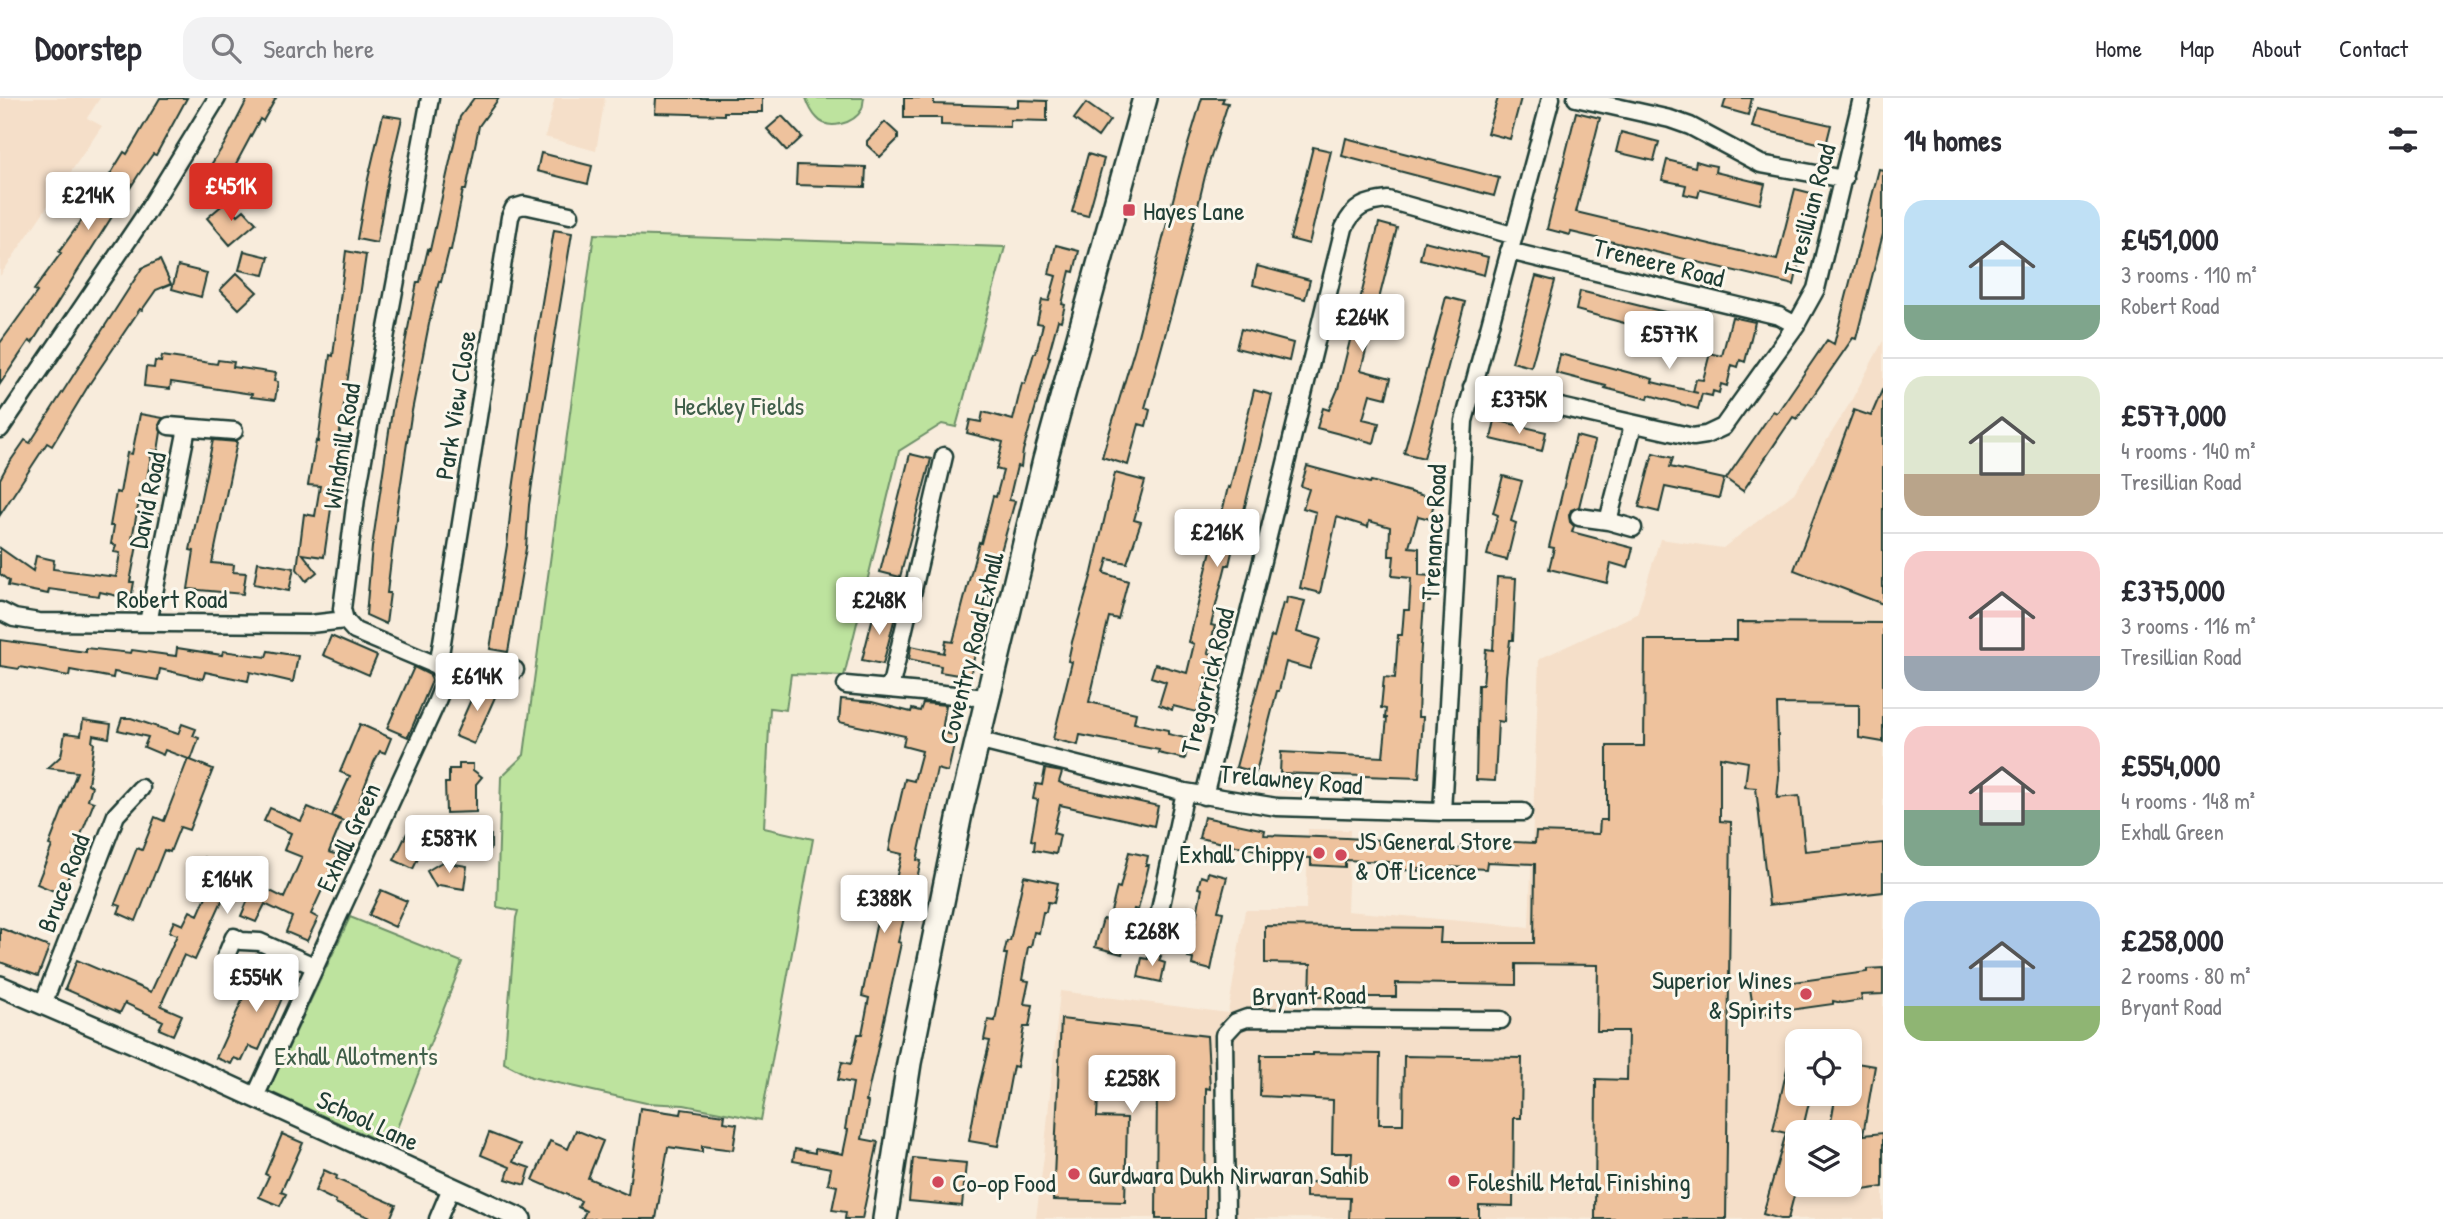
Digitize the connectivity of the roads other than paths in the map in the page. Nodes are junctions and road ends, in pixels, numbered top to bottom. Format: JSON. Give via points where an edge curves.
{"nodes":[{"id":1,"x":217,"y":98,"type":"edge"},
{"id":2,"x":430,"y":98,"type":"edge"},
{"id":3,"x":1145,"y":98,"type":"edge"},
{"id":4,"x":1551,"y":98,"type":"edge"},
{"id":5,"x":1576,"y":98,"type":"edge"},
{"id":6,"x":1863,"y":98,"type":"edge"},
{"id":7,"x":1844,"y":178,"type":"junction"},
{"id":8,"x":570,"y":215,"type":"dead end"},
{"id":9,"x":1512,"y":234,"type":"junction"},
{"id":10,"x":1509,"y":251,"type":"junction"},
{"id":11,"x":1796,"y":325,"type":"junction"},
{"id":12,"x":1472,"y":387,"type":"junction"},
{"id":13,"x":1633,"y":425,"type":"junction"},
{"id":14,"x":169,"y":426,"type":"dead end"},
{"id":15,"x":187,"y":428,"type":"junction"},
{"id":16,"x":0,"y":429,"type":"edge"},
{"id":17,"x":234,"y":431,"type":"dead end"},
{"id":18,"x":944,"y":456,"type":"dead end"},
{"id":19,"x":1580,"y":517,"type":"dead end"},
{"id":20,"x":1608,"y":521,"type":"junction"},
{"id":21,"x":1633,"y":528,"type":"dead end"},
{"id":22,"x":0,"y":611,"type":"edge"},
{"id":23,"x":345,"y":620,"type":"junction"},
{"id":24,"x":148,"y":623,"type":"junction"},
{"id":25,"x":441,"y":670,"type":"junction"},
{"id":26,"x":515,"y":670,"type":"dead end"},
{"id":27,"x":846,"y":685,"type":"dead end"},
{"id":28,"x":890,"y":689,"type":"junction"},
{"id":29,"x":987,"y":698,"type":"junction"},
{"id":30,"x":977,"y":740,"type":"junction"},
{"id":31,"x":141,"y":788,"type":"dead end"},
{"id":32,"x":1185,"y":792,"type":"junction"},
{"id":33,"x":1204,"y":796,"type":"junction"},
{"id":34,"x":1523,"y":812,"type":"dead end"},
{"id":35,"x":1442,"y":813,"type":"junction"},
{"id":36,"x":1154,"y":938,"type":"dead end"},
{"id":37,"x":226,"y":956,"type":"dead end"},
{"id":38,"x":314,"y":966,"type":"junction"},
{"id":39,"x":0,"y":986,"type":"edge"},
{"id":40,"x":43,"y":1004,"type":"junction"},
{"id":41,"x":1501,"y":1020,"type":"dead end"},
{"id":42,"x":255,"y":1097,"type":"junction"},
{"id":43,"x":451,"y":1188,"type":"junction"},
{"id":44,"x":891,"y":1216,"type":"edge"},
{"id":45,"x":438,"y":1219,"type":"edge"},
{"id":46,"x":521,"y":1219,"type":"edge"},
{"id":47,"x":1226,"y":1219,"type":"edge"}],
"edges":[{"from":1,"to":16,"type":"street","via":[[147,212]]},
{"from":2,"to":23,"type":"street","name":"Windmill Road","via":[[356,498],[343,596]]},
{"from":3,"to":29,"type":"main road","name":"Coventry Road Exhall","via":[[1045,460]]},
{"from":4,"to":9,"type":"street","name":"Trenance Road"},
{"from":5,"to":7,"type":"street","via":[[1670,119],[1761,164]]},
{"from":6,"to":7,"type":"street","name":"Tresillian Road"},
{"from":7,"to":11,"type":"street","name":"Tresillian Road","via":[[1816,289]]},
{"from":8,"to":25,"type":"street","name":"Park View Close","via":[[519,205],[510,217]]},
{"from":9,"to":10,"type":"street","name":"Trenance Road"},
{"from":9,"to":33,"type":"street","name":"Tregorrick Road","via":[[1388,200],[1359,206],[1350,215]]},
{"from":10,"to":11,"type":"street","name":"Treneere Road","via":[[1779,316]]},
{"from":10,"to":12,"type":"street","name":"Trenance Road"},
{"from":11,"to":13,"type":"street","name":"Tresillian Road","via":[[1723,427],[1693,437]]},
{"from":12,"to":13,"type":"street","name":"Tresillian Road"},
{"from":12,"to":35,"type":"street","name":"Trenance Road","via":[[1461,463]]},
{"from":13,"to":20,"type":"street"},
{"from":14,"to":15,"type":"street","name":"David Road"},
{"from":15,"to":17,"type":"street","name":"David Road"},
{"from":15,"to":24,"type":"street","name":"David Road"},
{"from":18,"to":28,"type":"street"},
{"from":19,"to":20,"type":"street"},
{"from":20,"to":21,"type":"street"},
{"from":22,"to":24,"type":"street","name":"Robert Road","via":[[30,621]]},
{"from":23,"to":24,"type":"street","name":"Robert Road"},
{"from":23,"to":25,"type":"street","via":[[355,631]]},
{"from":25,"to":26,"type":"street"},
{"from":25,"to":38,"type":"street","name":"Exhall Green","via":[[443,686],[434,708]]},
{"from":27,"to":28,"type":"street"},
{"from":28,"to":29,"type":"street"},
{"from":29,"to":30,"type":"main road","name":"Coventry Road Exhall"},
{"from":30,"to":32,"type":"street","name":"Trelawney Road"},
{"from":30,"to":44,"type":"main road","name":"Coventry Road Exhall","via":[[909,1063]]},
{"from":31,"to":40,"type":"street","name":"Bruce Road","via":[[116,815]]},
{"from":32,"to":33,"type":"street","name":"Trelawney Road"},
{"from":32,"to":36,"type":"street"},
{"from":33,"to":35,"type":"street","name":"Trelawney Road","via":[[1277,807]]},
{"from":34,"to":35,"type":"street","name":"Trelawney Road"},
{"from":37,"to":38,"type":"street","via":[[234,937],[260,942]]},
{"from":38,"to":42,"type":"street","name":"Exhall Green"},
{"from":39,"to":40,"type":"street","name":"School Lane"},
{"from":40,"to":42,"type":"street","name":"School Lane"},
{"from":41,"to":47,"type":"street","name":"Bryant Road","via":[[1247,1018],[1236,1022],[1224,1035]]},
{"from":42,"to":43,"type":"street","name":"School Lane"},
{"from":43,"to":45,"type":"street"},
{"from":43,"to":46,"type":"street","name":"School Lane"}]}
